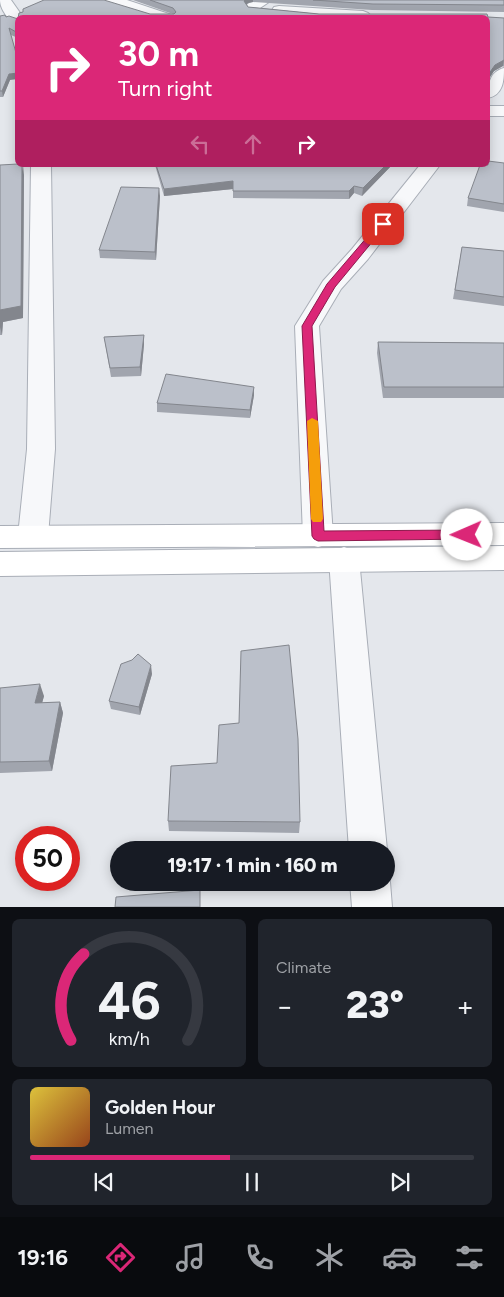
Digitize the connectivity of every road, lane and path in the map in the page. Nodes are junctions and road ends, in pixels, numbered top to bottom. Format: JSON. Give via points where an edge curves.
{"nodes":[{"id":1,"x":3,"y":0,"type":"edge"},
{"id":2,"x":106,"y":0,"type":"edge"},
{"id":3,"x":360,"y":0,"type":"edge"},
{"id":4,"x":259,"y":4,"type":"edge"},
{"id":5,"x":323,"y":13,"type":"junction"},
{"id":6,"x":159,"y":15,"type":"edge"},
{"id":7,"x":239,"y":15,"type":"edge"},
{"id":8,"x":352,"y":15,"type":"edge"},
{"id":9,"x":15,"y":16,"type":"edge"},
{"id":10,"x":504,"y":73,"type":"edge"},
{"id":11,"x":490,"y":90,"type":"edge"},
{"id":12,"x":490,"y":111,"type":"edge"},
{"id":13,"x":504,"y":111,"type":"edge"},
{"id":14,"x":41,"y":167,"type":"edge"},
{"id":15,"x":428,"y":167,"type":"edge"},
{"id":16,"x":504,"y":534,"type":"edge"},
{"id":17,"x":33,"y":536,"type":"junction"},
{"id":18,"x":318,"y":536,"type":"junction"},
{"id":19,"x":0,"y":537,"type":"edge"},
{"id":20,"x":504,"y":558,"type":"edge"},
{"id":21,"x":344,"y":559,"type":"junction"},
{"id":22,"x":0,"y":564,"type":"edge"},
{"id":23,"x":367,"y":841,"type":"edge"},
{"id":24,"x":371,"y":891,"type":"edge"},
{"id":25,"x":372,"y":907,"type":"edge"}],
"edges":[{"from":1,"to":9,"type":"street"},
{"from":2,"to":6,"type":"street"},
{"from":3,"to":5,"type":"street"},
{"from":4,"to":5,"type":"street"},
{"from":4,"to":7,"type":"street"},
{"from":5,"to":8,"type":"street"},
{"from":10,"to":11,"type":"street"},
{"from":12,"to":13,"type":"street"},
{"from":14,"to":17,"type":"street","via":[[41,449]]},
{"from":15,"to":18,"type":"street","via":[[331,286],[307,326]]},
{"from":16,"to":18,"type":"main road"},
{"from":17,"to":18,"type":"main road"},
{"from":17,"to":19,"type":"main road"},
{"from":20,"to":21,"type":"main road"},
{"from":21,"to":22,"type":"main road"},
{"from":21,"to":23,"type":"street"},
{"from":24,"to":25,"type":"street"}]}
